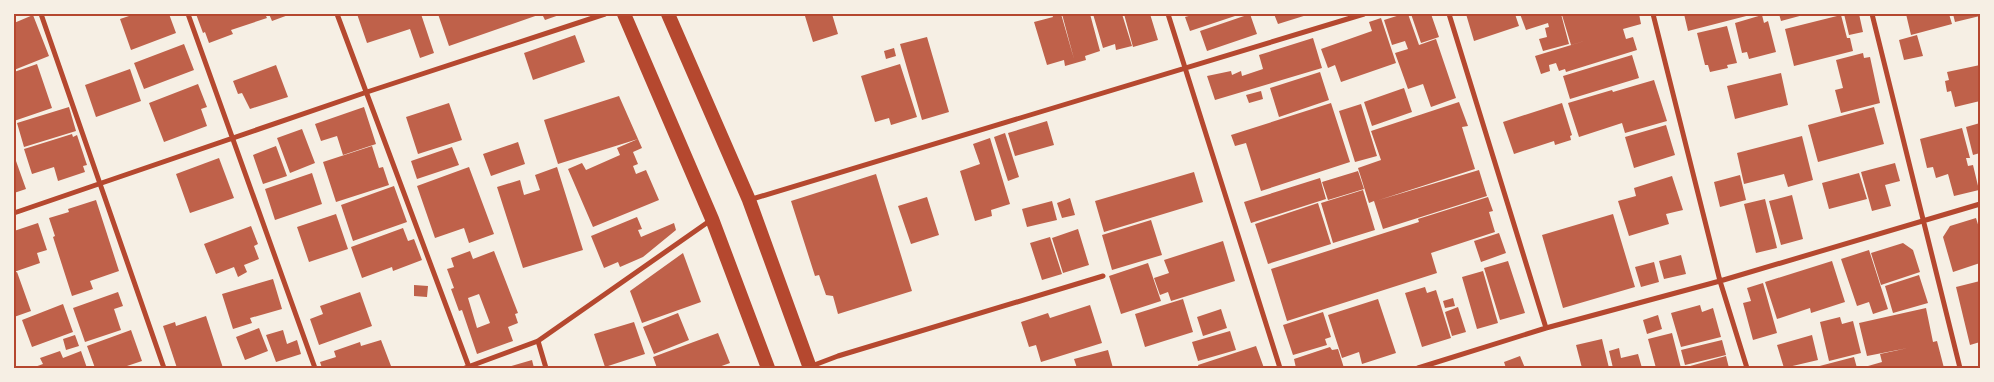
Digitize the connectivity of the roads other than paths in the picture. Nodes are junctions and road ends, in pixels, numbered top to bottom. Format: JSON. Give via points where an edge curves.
{"nodes":[{"id":1,"x":41,"y":14,"type":"edge"},
{"id":2,"x":188,"y":14,"type":"edge"},
{"id":3,"x":337,"y":14,"type":"edge"},
{"id":4,"x":605,"y":14,"type":"edge"},
{"id":5,"x":624,"y":14,"type":"edge"},
{"id":6,"x":668,"y":14,"type":"edge"},
{"id":7,"x":1168,"y":14,"type":"edge"},
{"id":8,"x":1364,"y":14,"type":"edge"},
{"id":9,"x":1448,"y":14,"type":"edge"},
{"id":10,"x":1653,"y":14,"type":"edge"},
{"id":11,"x":1872,"y":14,"type":"edge"},
{"id":12,"x":1185,"y":68,"type":"junction"},
{"id":13,"x":367,"y":92,"type":"junction"},
{"id":14,"x":232,"y":138,"type":"junction"},
{"id":15,"x":101,"y":183,"type":"junction"},
{"id":16,"x":749,"y":200,"type":"junction"},
{"id":17,"x":1980,"y":204,"type":"edge"},
{"id":18,"x":14,"y":213,"type":"edge"},
{"id":19,"x":712,"y":219,"type":"junction"},
{"id":20,"x":1924,"y":219,"type":"junction"},
{"id":21,"x":1103,"y":276,"type":"dead end"},
{"id":22,"x":1720,"y":280,"type":"junction"},
{"id":23,"x":1546,"y":328,"type":"junction"},
{"id":24,"x":538,"y":341,"type":"junction"},
{"id":25,"x":809,"y":367,"type":"edge"},
{"id":26,"x":164,"y":368,"type":"edge"},
{"id":27,"x":315,"y":368,"type":"edge"},
{"id":28,"x":467,"y":368,"type":"edge"},
{"id":29,"x":546,"y":368,"type":"edge"},
{"id":30,"x":768,"y":368,"type":"edge"},
{"id":31,"x":1280,"y":368,"type":"edge"},
{"id":32,"x":1418,"y":368,"type":"edge"},
{"id":33,"x":1747,"y":368,"type":"edge"},
{"id":34,"x":1960,"y":368,"type":"edge"}],
"edges":[{"from":1,"to":15,"type":"street"},
{"from":2,"to":14,"type":"street"},
{"from":3,"to":13,"type":"street"},
{"from":4,"to":13,"type":"street"},
{"from":5,"to":19,"type":"highway"},
{"from":6,"to":16,"type":"highway"},
{"from":7,"to":12,"type":"street"},
{"from":8,"to":12,"type":"street"},
{"from":9,"to":23,"type":"street"},
{"from":10,"to":22,"type":"street"},
{"from":11,"to":20,"type":"street"},
{"from":12,"to":16,"type":"street"},
{"from":12,"to":31,"type":"street"},
{"from":13,"to":14,"type":"street"},
{"from":13,"to":28,"type":"street"},
{"from":14,"to":15,"type":"street"},
{"from":14,"to":27,"type":"street"},
{"from":15,"to":18,"type":"street"},
{"from":15,"to":26,"type":"street"},
{"from":16,"to":25,"type":"highway"},
{"from":17,"to":20,"type":"street"},
{"from":19,"to":24,"type":"street"},
{"from":19,"to":30,"type":"highway"},
{"from":20,"to":22,"type":"street"},
{"from":20,"to":34,"type":"street"},
{"from":21,"to":25,"type":"street"},
{"from":22,"to":23,"type":"street"},
{"from":22,"to":33,"type":"street"},
{"from":23,"to":32,"type":"street"},
{"from":24,"to":28,"type":"street"},
{"from":24,"to":29,"type":"street"}]}
